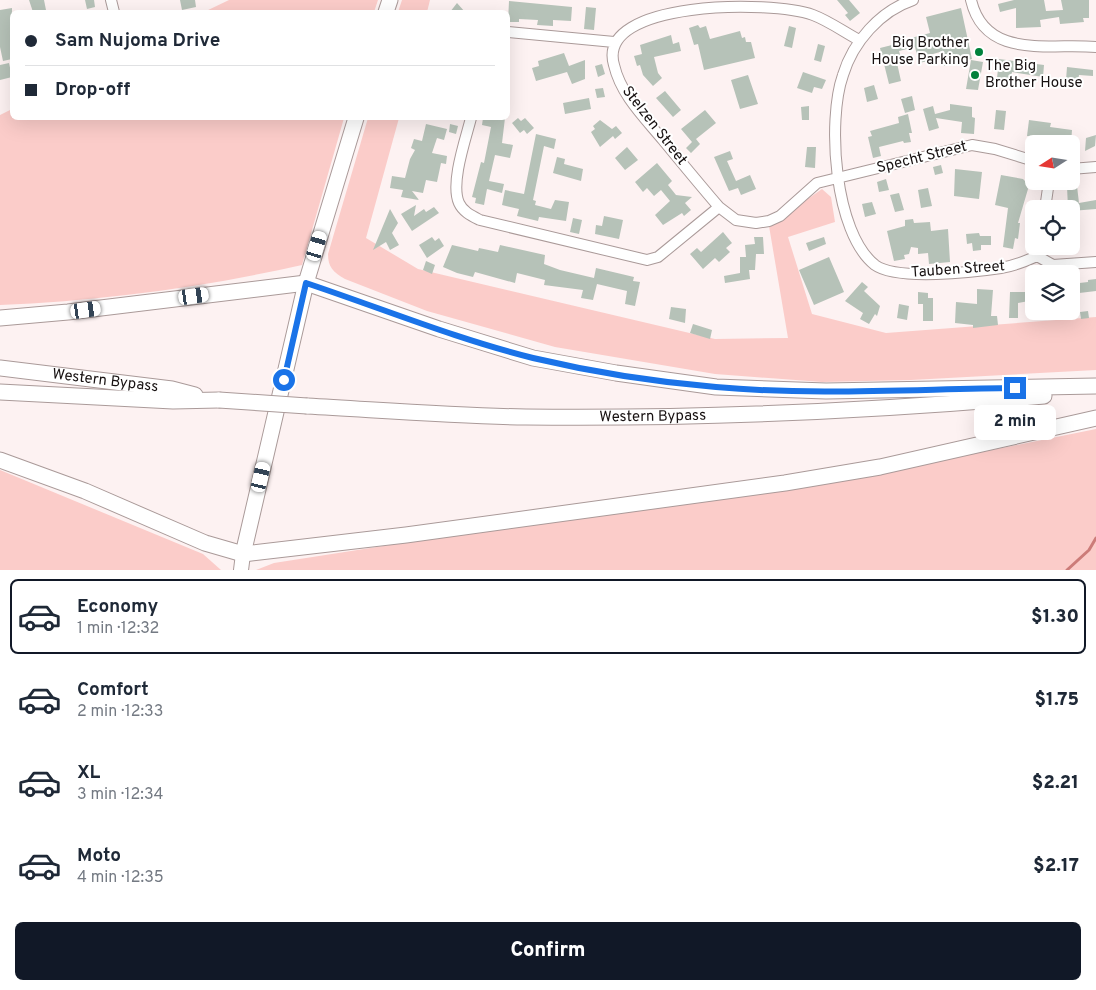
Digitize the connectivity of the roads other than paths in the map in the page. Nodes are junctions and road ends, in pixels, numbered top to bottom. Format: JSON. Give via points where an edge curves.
{"nodes":[{"id":1,"x":913,"y":0,"type":"edge"},
{"id":2,"x":971,"y":0,"type":"edge"},
{"id":3,"x":510,"y":32,"type":"edge"},
{"id":4,"x":859,"y":40,"type":"junction"},
{"id":5,"x":614,"y":42,"type":"junction"},
{"id":6,"x":1096,"y":47,"type":"edge"},
{"id":7,"x":355,"y":120,"type":"edge"},
{"id":8,"x":472,"y":120,"type":"edge"},
{"id":9,"x":1025,"y":158,"type":"edge"},
{"id":10,"x":1096,"y":167,"type":"edge"},
{"id":11,"x":1080,"y":168,"type":"edge"},
{"id":12,"x":838,"y":180,"type":"junction"},
{"id":13,"x":719,"y":207,"type":"junction"},
{"id":14,"x":1029,"y":255,"type":"edge"},
{"id":15,"x":1042,"y":255,"type":"edge"},
{"id":16,"x":1096,"y":262,"type":"edge"},
{"id":17,"x":306,"y":283,"type":"junction"},
{"id":18,"x":0,"y":318,"type":"edge"},
{"id":19,"x":0,"y":368,"type":"edge"},
{"id":20,"x":1096,"y":386,"type":"edge"},
{"id":21,"x":0,"y":392,"type":"edge"},
{"id":22,"x":1096,"y":392,"type":"edge"},
{"id":23,"x":214,"y":399,"type":"junction"},
{"id":24,"x":1096,"y":418,"type":"edge"},
{"id":25,"x":0,"y":460,"type":"edge"},
{"id":26,"x":243,"y":554,"type":"junction"},
{"id":27,"x":241,"y":570,"type":"edge"}],
"edges":[{"from":1,"to":4,"type":"street","name":"Tauben Street","via":[[891,11]]},
{"from":2,"to":6,"type":"street","via":[[977,18],[987,32],[999,40],[1015,45]]},
{"from":3,"to":5,"type":"street"},
{"from":4,"to":5,"type":"street","via":[[813,15],[787,9],[703,4],[637,20],[624,27]]},
{"from":4,"to":12,"type":"street","name":"Tauben Street","via":[[843,73],[838,96]]},
{"from":5,"to":13,"type":"street","name":"Stelzen Street","via":[[614,65],[623,92]]},
{"from":7,"to":17,"type":"highway"},
{"from":8,"to":13,"type":"street","via":[[456,191],[459,204],[480,220],[647,260],[658,257]]},
{"from":9,"to":12,"type":"street","name":"Specht Street","via":[[972,145]]},
{"from":10,"to":11,"type":"street"},
{"from":12,"to":13,"type":"street","name":"Stelzen Street","via":[[810,187],[780,216],[769,221],[751,223],[736,220]]},
{"from":12,"to":14,"type":"street","name":"Tauben Street","via":[[846,221],[857,244],[874,264],[884,270],[916,275],[1001,268]]},
{"from":15,"to":16,"type":"street","via":[[1053,265]]},
{"from":17,"to":18,"type":"highway"},
{"from":17,"to":20,"type":"highway","via":[[533,358],[716,387],[826,391]]},
{"from":17,"to":26,"type":"highway"},
{"from":19,"to":23,"type":"highway","name":"Western Bypass","via":[[172,389]]},
{"from":21,"to":23,"type":"highway","name":"Western Bypass","via":[[173,401]]},
{"from":22,"to":23,"type":"highway","name":"Western Bypass","bridge":true,"via":[[889,409],[525,417]]},
{"from":24,"to":26,"type":"highway","via":[[880,467],[785,483]]},
{"from":25,"to":26,"type":"highway","via":[[84,491],[205,543]]},
{"from":26,"to":27,"type":"main road"}]}
